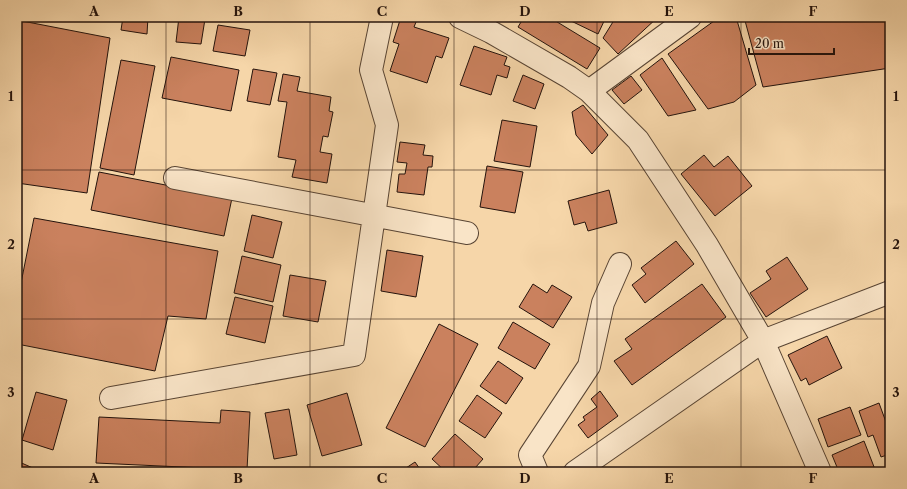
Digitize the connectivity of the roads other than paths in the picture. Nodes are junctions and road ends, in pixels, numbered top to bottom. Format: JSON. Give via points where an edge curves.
{"nodes":[{"id":1,"x":382,"y":17,"type":"edge"},
{"id":2,"x":460,"y":17,"type":"edge"},
{"id":3,"x":690,"y":17,"type":"edge"},
{"id":4,"x":589,"y":91,"type":"junction"},
{"id":5,"x":175,"y":178,"type":"dead end"},
{"id":6,"x":373,"y":216,"type":"junction"},
{"id":7,"x":467,"y":233,"type":"dead end"},
{"id":8,"x":620,"y":264,"type":"dead end"},
{"id":9,"x":890,"y":292,"type":"edge"},
{"id":10,"x":763,"y":341,"type":"junction"},
{"id":11,"x":111,"y":398,"type":"dead end"},
{"id":12,"x":537,"y":472,"type":"edge"},
{"id":13,"x":574,"y":472,"type":"edge"},
{"id":14,"x":820,"y":472,"type":"edge"}],
"edges":[{"from":1,"to":6,"type":"street","via":[[371,70],[387,125]]},
{"from":2,"to":4,"type":"street","via":[[569,77]]},
{"from":3,"to":4,"type":"street"},
{"from":4,"to":10,"type":"street","via":[[638,140],[707,245]]},
{"from":5,"to":6,"type":"street"},
{"from":6,"to":7,"type":"street"},
{"from":6,"to":11,"type":"street","via":[[354,354]]},
{"from":8,"to":12,"type":"street","via":[[603,303],[589,366],[530,455]]},
{"from":9,"to":10,"type":"street"},
{"from":10,"to":13,"type":"street"},
{"from":10,"to":14,"type":"street"}]}
